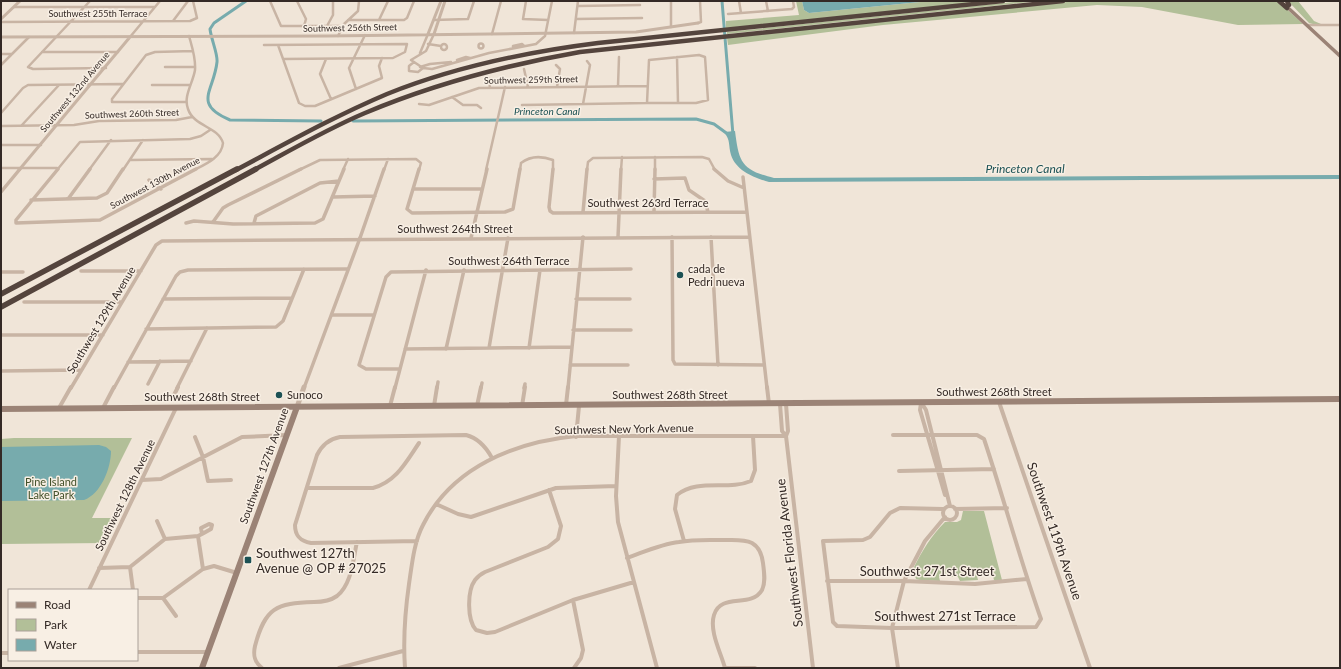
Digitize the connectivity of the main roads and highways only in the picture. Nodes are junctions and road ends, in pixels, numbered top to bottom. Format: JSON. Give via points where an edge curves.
{"nodes":[{"id":1,"x":1003,"y":1,"type":"edge"},
{"id":2,"x":1063,"y":1,"type":"edge"},
{"id":3,"x":1279,"y":1,"type":"edge"},
{"id":4,"x":1287,"y":4,"type":"edge"},
{"id":5,"x":1340,"y":56,"type":"edge"},
{"id":6,"x":1,"y":294,"type":"edge"},
{"id":7,"x":1,"y":307,"type":"edge"},
{"id":8,"x":1340,"y":399,"type":"edge"},
{"id":9,"x":297,"y":407,"type":"junction"},
{"id":10,"x":1,"y":409,"type":"edge"},
{"id":11,"x":202,"y":668,"type":"edge"}],
"edges":[{"from":1,"to":6,"type":"highway","via":[[586,44],[509,58],[453,72],[315,127]]},
{"from":2,"to":7,"type":"highway","via":[[580,52],[516,63],[447,82],[334,127]]},
{"from":3,"to":4,"type":"highway"},
{"from":4,"to":5,"type":"main road"},
{"from":8,"to":9,"type":"main road","name":"Southwest 268th Street"},
{"from":9,"to":10,"type":"main road","name":"Southwest 268th Street"},
{"from":9,"to":11,"type":"main road","name":"Southwest 127th Avenue"}]}
